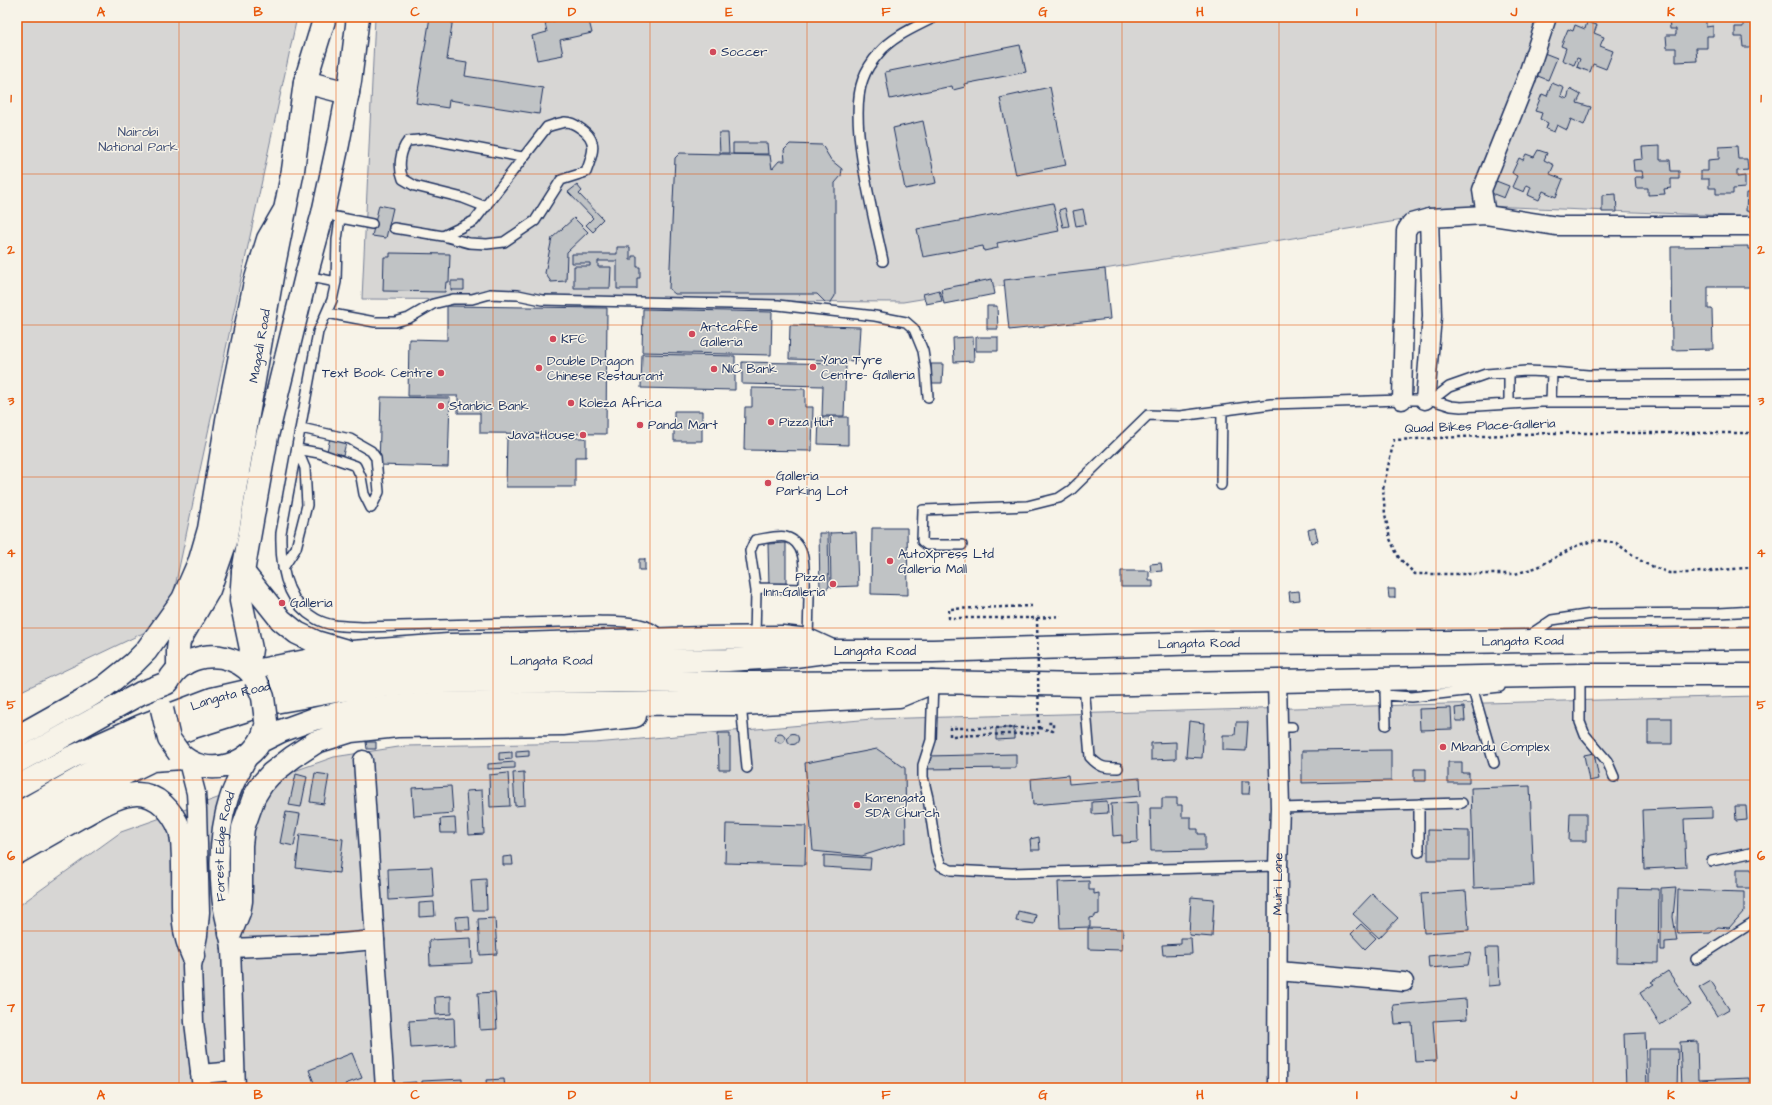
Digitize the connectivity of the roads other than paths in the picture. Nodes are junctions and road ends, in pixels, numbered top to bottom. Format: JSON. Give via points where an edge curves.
{"nodes":[{"id":1,"x":325,"y":17,"type":"edge"},
{"id":2,"x":358,"y":17,"type":"edge"},
{"id":3,"x":935,"y":17,"type":"edge"},
{"id":4,"x":1547,"y":17,"type":"edge"},
{"id":5,"x":305,"y":82,"type":"junction"},
{"id":6,"x":348,"y":94,"type":"junction"},
{"id":7,"x":522,"y":158,"type":"junction"},
{"id":8,"x":486,"y":207,"type":"junction"},
{"id":9,"x":284,"y":213,"type":"junction"},
{"id":10,"x":332,"y":216,"type":"junction"},
{"id":11,"x":1486,"y":216,"type":"junction"},
{"id":12,"x":1428,"y":218,"type":"junction"},
{"id":13,"x":372,"y":224,"type":"dead end"},
{"id":14,"x":1755,"y":226,"type":"edge"},
{"id":15,"x":394,"y":228,"type":"dead end"},
{"id":16,"x":443,"y":236,"type":"junction"},
{"id":17,"x":883,"y":262,"type":"dead end"},
{"id":18,"x":306,"y":276,"type":"junction"},
{"id":19,"x":336,"y":282,"type":"junction"},
{"id":20,"x":327,"y":313,"type":"junction"},
{"id":21,"x":1552,"y":372,"type":"junction"},
{"id":22,"x":1509,"y":373,"type":"junction"},
{"id":23,"x":1755,"y":374,"type":"edge"},
{"id":24,"x":928,"y":397,"type":"dead end"},
{"id":25,"x":1402,"y":400,"type":"junction"},
{"id":26,"x":1429,"y":400,"type":"junction"},
{"id":27,"x":1551,"y":402,"type":"junction"},
{"id":28,"x":1755,"y":402,"type":"edge"},
{"id":29,"x":1509,"y":403,"type":"junction"},
{"id":30,"x":1222,"y":411,"type":"junction"},
{"id":31,"x":301,"y":428,"type":"junction"},
{"id":32,"x":297,"y":449,"type":"junction"},
{"id":33,"x":1221,"y":485,"type":"dead end"},
{"id":34,"x":962,"y":545,"type":"dead end"},
{"id":35,"x":282,"y":568,"type":"junction"},
{"id":36,"x":243,"y":572,"type":"junction"},
{"id":37,"x":804,"y":589,"type":"junction"},
{"id":38,"x":756,"y":591,"type":"junction"},
{"id":39,"x":1755,"y":611,"type":"edge"},
{"id":40,"x":755,"y":638,"type":"junction"},
{"id":41,"x":1755,"y":638,"type":"edge"},
{"id":42,"x":664,"y":639,"type":"junction"},
{"id":43,"x":808,"y":640,"type":"junction"},
{"id":44,"x":1520,"y":641,"type":"junction"},
{"id":45,"x":832,"y":651,"type":"junction"},
{"id":46,"x":352,"y":652,"type":"junction"},
{"id":47,"x":251,"y":674,"type":"junction"},
{"id":48,"x":173,"y":675,"type":"junction"},
{"id":49,"x":1755,"y":676,"type":"edge"},
{"id":50,"x":1277,"y":681,"type":"junction"},
{"id":51,"x":1578,"y":681,"type":"junction"},
{"id":52,"x":933,"y":682,"type":"junction"},
{"id":53,"x":1084,"y":685,"type":"junction"},
{"id":54,"x":1543,"y":685,"type":"dead end"},
{"id":55,"x":1506,"y":686,"type":"dead end"},
{"id":56,"x":1520,"y":686,"type":"dead end"},
{"id":57,"x":1385,"y":687,"type":"junction"},
{"id":58,"x":1473,"y":690,"type":"junction"},
{"id":59,"x":741,"y":704,"type":"junction"},
{"id":60,"x":1386,"y":725,"type":"dead end"},
{"id":61,"x":17,"y":737,"type":"edge"},
{"id":62,"x":259,"y":739,"type":"junction"},
{"id":63,"x":183,"y":758,"type":"junction"},
{"id":64,"x":364,"y":760,"type":"dead end"},
{"id":65,"x":17,"y":762,"type":"edge"},
{"id":66,"x":1494,"y":763,"type":"dead end"},
{"id":67,"x":747,"y":768,"type":"dead end"},
{"id":68,"x":1118,"y":768,"type":"dead end"},
{"id":69,"x":1614,"y":777,"type":"dead end"},
{"id":70,"x":17,"y":787,"type":"edge"},
{"id":71,"x":1462,"y":803,"type":"dead end"},
{"id":72,"x":1418,"y":804,"type":"junction"},
{"id":73,"x":1280,"y":808,"type":"junction"},
{"id":74,"x":17,"y":814,"type":"edge"},
{"id":75,"x":17,"y":830,"type":"edge"},
{"id":76,"x":1418,"y":852,"type":"dead end"},
{"id":77,"x":1755,"y":852,"type":"edge"},
{"id":78,"x":17,"y":853,"type":"edge"},
{"id":79,"x":1712,"y":861,"type":"dead end"},
{"id":80,"x":1278,"y":866,"type":"junction"},
{"id":81,"x":1755,"y":920,"type":"edge"},
{"id":82,"x":375,"y":940,"type":"junction"},
{"id":83,"x":230,"y":941,"type":"junction"},
{"id":84,"x":193,"y":956,"type":"junction"},
{"id":85,"x":1696,"y":959,"type":"dead end"},
{"id":86,"x":1278,"y":972,"type":"junction"},
{"id":87,"x":1404,"y":982,"type":"dead end"},
{"id":88,"x":235,"y":1080,"type":"edge"},
{"id":89,"x":201,"y":1081,"type":"edge"},
{"id":90,"x":385,"y":1088,"type":"edge"},
{"id":91,"x":1277,"y":1088,"type":"edge"}],
"edges":[{"from":1,"to":5,"type":"main road","name":"Magadi Road"},
{"from":2,"to":6,"type":"main road","name":"Magadi Road"},
{"from":3,"to":17,"type":"lane","via":[[892,41],[880,52],[863,78],[858,123],[862,160]]},
{"from":4,"to":11,"type":"street","via":[[1526,80],[1482,190]]},
{"from":5,"to":6,"type":"main road"},
{"from":5,"to":9,"type":"main road","name":"Magadi Road","via":[[293,170]]},
{"from":6,"to":10,"type":"main road","name":"Magadi Road"},
{"from":7,"to":8,"type":"lane"},
{"from":7,"to":8,"type":"lane","via":[[428,139],[408,141],[401,153],[404,180],[415,186],[463,198]]},
{"from":7,"to":16,"type":"lane","via":[[547,127],[566,122],[587,132],[593,141],[586,172],[561,180],[535,221],[504,242],[469,243]]},
{"from":8,"to":16,"type":"lane","via":[[474,221]]},
{"from":9,"to":48,"type":"main road","name":"Magadi Road","via":[[226,541],[209,590],[179,640]]},
{"from":9,"to":61,"type":"main road","via":[[268,239],[254,282],[209,529],[200,560],[183,599],[146,651],[133,664],[103,688]]},
{"from":10,"to":13,"type":"lane"},
{"from":10,"to":18,"type":"main road","name":"Magadi Road"},
{"from":10,"to":19,"type":"lane","via":[[336,240]]},
{"from":11,"to":12,"type":"street"},
{"from":11,"to":14,"type":"street","via":[[1557,226]]},
{"from":12,"to":25,"type":"street","via":[[1411,223],[1406,231]]},
{"from":12,"to":26,"type":"street","via":[[1432,316]]},
{"from":15,"to":16,"type":"lane"},
{"from":18,"to":19,"type":"lane"},
{"from":18,"to":36,"type":"main road","name":"Magadi Road","via":[[267,436]]},
{"from":19,"to":20,"type":"lane"},
{"from":20,"to":24,"type":"lane","via":[[375,322],[395,322],[409,318],[433,304],[490,294],[518,295],[542,300],[778,305],[875,316],[906,322],[914,329],[923,351]]},
{"from":20,"to":31,"type":"lane","via":[[318,332]]},
{"from":21,"to":22,"type":"lane"},
{"from":21,"to":23,"type":"lane","via":[[1588,375]]},
{"from":21,"to":27,"type":"lane"},
{"from":22,"to":26,"type":"lane","via":[[1486,374],[1449,387]]},
{"from":22,"to":29,"type":"lane"},
{"from":25,"to":26,"type":"lane"},
{"from":25,"to":30,"type":"lane","via":[[1271,404]]},
{"from":26,"to":29,"type":"lane","via":[[1462,407]]},
{"from":27,"to":28,"type":"lane"},
{"from":27,"to":29,"type":"lane"},
{"from":30,"to":33,"type":"lane"},
{"from":30,"to":34,"type":"lane","via":[[1180,416],[1148,415],[1071,490],[1059,498],[1027,506],[922,510],[924,544]]},
{"from":31,"to":32,"type":"lane"},
{"from":31,"to":32,"type":"lane","via":[[350,439],[371,451],[376,458],[379,492],[371,508],[356,466],[319,453]]},
{"from":32,"to":35,"type":"lane","via":[[280,533]]},
{"from":32,"to":35,"type":"lane","via":[[305,468],[306,505],[296,548]]},
{"from":35,"to":42,"type":"lane","via":[[292,596],[302,609],[317,620],[336,625],[362,627],[628,622],[646,626]]},
{"from":36,"to":46,"type":"main road","via":[[281,620],[297,633],[316,642]]},
{"from":36,"to":47,"type":"main road","name":"Magadi Road","via":[[241,601],[251,649]]},
{"from":37,"to":38,"type":"lane","via":[[759,588]]},
{"from":37,"to":38,"type":"lane","via":[[803,554],[796,542],[786,537],[755,540],[750,551]]},
{"from":37,"to":43,"type":"lane","via":[[810,597]]},
{"from":38,"to":40,"type":"lane"},
{"from":39,"to":44,"type":"lane","via":[[1569,616],[1552,620]]},
{"from":40,"to":42,"type":"main road"},
{"from":40,"to":43,"type":"main road","via":[[782,637]]},
{"from":41,"to":44,"type":"main road","name":"Langata Road"},
{"from":42,"to":46,"type":"main road","via":[[448,645]]},
{"from":43,"to":45,"type":"main road"},
{"from":44,"to":45,"type":"main road","name":"Langata Road","via":[[1206,643],[933,651]]},
{"from":45,"to":70,"type":"main road","name":"Langata Road","via":[[728,660],[442,662],[355,669],[312,676],[240,692],[190,707],[72,757]]},
{"from":46,"to":47,"type":"main road"},
{"from":47,"to":48,"type":"main road","via":[[236,661],[224,656],[210,655],[197,658]]},
{"from":47,"to":62,"type":"main road","bridge":true,"via":[[263,697]]},
{"from":48,"to":63,"type":"main road","bridge":true,"via":[[163,696],[162,709],[169,739]]},
{"from":48,"to":65,"type":"main road"},
{"from":49,"to":51,"type":"main road","name":"Langata Road"},
{"from":50,"to":53,"type":"main road","name":"Langata Road"},
{"from":50,"to":57,"type":"main road","name":"Langata Road"},
{"from":50,"to":73,"type":"street","name":"Muiri Lane","via":[[1284,727]]},
{"from":51,"to":57,"type":"main road","name":"Langata Road"},
{"from":51,"to":69,"type":"lane","via":[[1580,722],[1585,735],[1607,761]]},
{"from":52,"to":53,"type":"main road","name":"Langata Road"},
{"from":52,"to":59,"type":"main road","via":[[899,696]]},
{"from":52,"to":74,"type":"main road","name":"Langata Road","via":[[440,682],[342,690],[269,703],[193,727],[96,769]]},
{"from":52,"to":80,"type":"lane","via":[[931,740],[923,765],[923,777],[936,851],[944,868],[969,872],[1012,873]]},
{"from":53,"to":68,"type":"lane","via":[[1090,758],[1097,765]]},
{"from":54,"to":56,"type":"lane"},
{"from":55,"to":58,"type":"lane"},
{"from":57,"to":58,"type":"lane","via":[[1412,697]]},
{"from":57,"to":60,"type":"lane"},
{"from":58,"to":66,"type":"lane"},
{"from":59,"to":62,"type":"main road","via":[[430,704],[353,710],[314,719]]},
{"from":59,"to":67,"type":"lane"},
{"from":59,"to":83,"type":"main road","via":[[563,724],[427,725],[365,729],[338,734],[316,742],[271,774],[254,797],[243,828],[241,901]]},
{"from":62,"to":63,"type":"main road","via":[[232,764],[221,767],[211,767]]},
{"from":62,"to":83,"type":"street","name":"Forest Edge Road","via":[[230,796],[222,829],[221,894]]},
{"from":63,"to":75,"type":"main road","via":[[152,760]]},
{"from":63,"to":84,"type":"street","name":"Forest Edge Road","via":[[196,793],[199,921]]},
{"from":64,"to":82,"type":"street"},
{"from":71,"to":72,"type":"lane"},
{"from":72,"to":73,"type":"lane"},
{"from":72,"to":76,"type":"lane"},
{"from":73,"to":80,"type":"street","name":"Muiri Lane"},
{"from":77,"to":79,"type":"lane"},
{"from":78,"to":84,"type":"main road","via":[[116,798],[147,794],[154,798],[162,803],[180,831],[183,865],[182,915],[184,934]]},
{"from":80,"to":86,"type":"street","name":"Muiri Lane"},
{"from":81,"to":85,"type":"lane"},
{"from":82,"to":83,"type":"street","via":[[329,944]]},
{"from":82,"to":90,"type":"street"},
{"from":83,"to":88,"type":"street","name":"Forest Edge Road"},
{"from":84,"to":89,"type":"street","name":"Forest Edge Road","via":[[194,1022]]},
{"from":86,"to":87,"type":"street"},
{"from":86,"to":91,"type":"street","name":"Muiri Lane"},
{"from":88,"to":89,"type":"street"}]}
